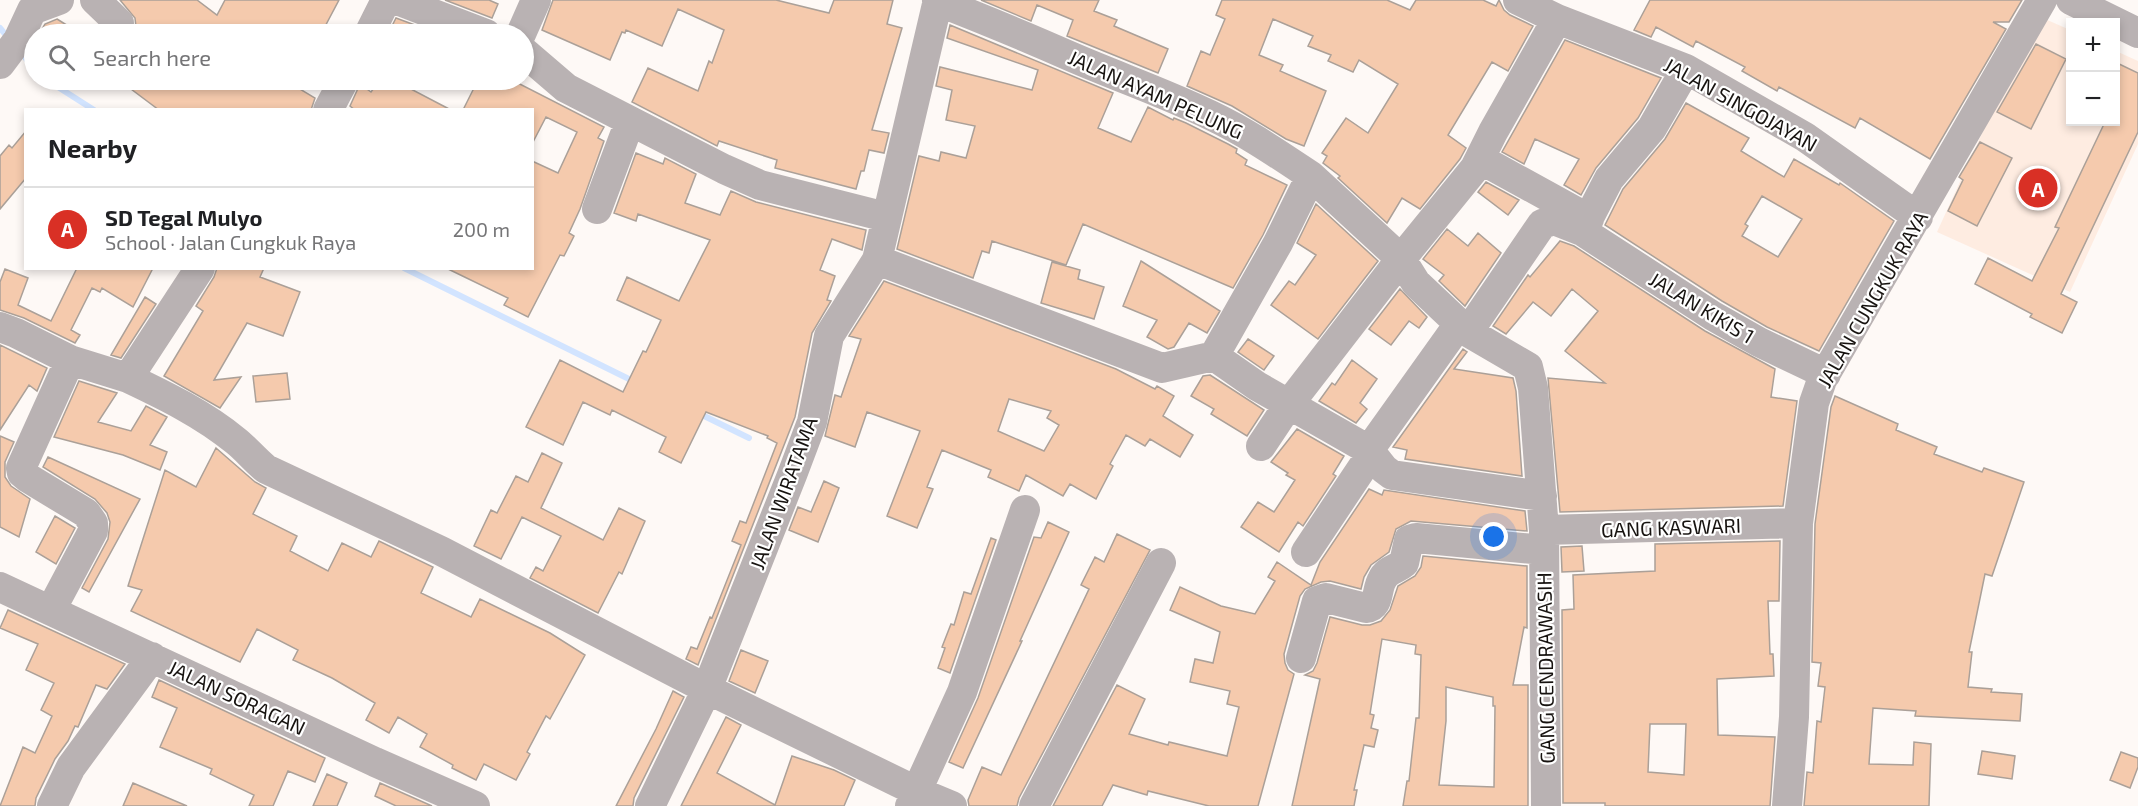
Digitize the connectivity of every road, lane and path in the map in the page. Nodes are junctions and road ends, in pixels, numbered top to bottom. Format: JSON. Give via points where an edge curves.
{"nodes":[{"id":1,"x":59,"y":0,"type":"edge"},
{"id":2,"x":95,"y":0,"type":"edge"},
{"id":3,"x":386,"y":0,"type":"edge"},
{"id":4,"x":398,"y":0,"type":"edge"},
{"id":5,"x":536,"y":0,"type":"edge"},
{"id":6,"x":938,"y":0,"type":"edge"},
{"id":7,"x":1518,"y":0,"type":"edge"},
{"id":8,"x":2042,"y":0,"type":"edge"},
{"id":9,"x":2071,"y":0,"type":"edge"},
{"id":10,"x":1557,"y":19,"type":"junction"},
{"id":11,"x":119,"y":23,"type":"dead end"},
{"id":12,"x":374,"y":24,"type":"edge"},
{"id":13,"x":460,"y":24,"type":"edge"},
{"id":14,"x":525,"y":24,"type":"edge"},
{"id":15,"x":2138,"y":33,"type":"edge"},
{"id":16,"x":7,"y":50,"type":"edge"},
{"id":17,"x":534,"y":61,"type":"edge"},
{"id":18,"x":1686,"y":69,"type":"junction"},
{"id":19,"x":339,"y":90,"type":"edge"},
{"id":20,"x":329,"y":108,"type":"edge"},
{"id":21,"x":630,"y":121,"type":"junction"},
{"id":22,"x":1480,"y":159,"type":"junction"},
{"id":23,"x":1311,"y":176,"type":"junction"},
{"id":24,"x":597,"y":208,"type":"dead end"},
{"id":25,"x":886,"y":217,"type":"junction"},
{"id":26,"x":1918,"y":217,"type":"junction"},
{"id":27,"x":1585,"y":225,"type":"junction"},
{"id":28,"x":1401,"y":259,"type":"junction"},
{"id":29,"x":877,"y":260,"type":"junction"},
{"id":30,"x":199,"y":270,"type":"edge"},
{"id":31,"x":0,"y":327,"type":"edge"},
{"id":32,"x":1463,"y":328,"type":"junction"},
{"id":33,"x":1214,"y":356,"type":"junction"},
{"id":34,"x":70,"y":360,"type":"junction"},
{"id":35,"x":1827,"y":374,"type":"junction"},
{"id":36,"x":128,"y":378,"type":"junction"},
{"id":37,"x":1289,"y":404,"type":"junction"},
{"id":38,"x":1261,"y":446,"type":"dead end"},
{"id":39,"x":1371,"y":452,"type":"junction"},
{"id":40,"x":1542,"y":496,"type":"junction"},
{"id":41,"x":1025,"y":510,"type":"dead end"},
{"id":42,"x":1798,"y":523,"type":"junction"},
{"id":43,"x":1544,"y":540,"type":"junction"},
{"id":44,"x":1306,"y":552,"type":"dead end"},
{"id":45,"x":1161,"y":562,"type":"dead end"},
{"id":46,"x":0,"y":586,"type":"edge"},
{"id":47,"x":51,"y":610,"type":"junction"},
{"id":48,"x":152,"y":657,"type":"junction"},
{"id":49,"x":1301,"y":658,"type":"dead end"},
{"id":50,"x":707,"y":689,"type":"junction"},
{"id":51,"x":913,"y":799,"type":"edge"},
{"id":52,"x":52,"y":806,"type":"edge"},
{"id":53,"x":476,"y":806,"type":"edge"},
{"id":54,"x":650,"y":806,"type":"edge"},
{"id":55,"x":952,"y":806,"type":"edge"},
{"id":56,"x":1034,"y":806,"type":"edge"},
{"id":57,"x":1546,"y":806,"type":"edge"},
{"id":58,"x":1787,"y":806,"type":"edge"}],
"edges":[{"from":1,"to":16,"type":"street","via":[[32,10]]},
{"from":2,"to":11,"type":"street"},
{"from":3,"to":12,"type":"street"},
{"from":4,"to":13,"type":"street"},
{"from":5,"to":14,"type":"street"},
{"from":6,"to":23,"type":"street","name":"JALAN AYAM PELUNG","via":[[1210,114]]},
{"from":6,"to":25,"type":"street","name":"JALAN WIRATAMA"},
{"from":7,"to":10,"type":"street","name":"JALAN SINGOJAYAN"},
{"from":8,"to":26,"type":"street","name":"JALAN CUNGKUK RAYA"},
{"from":9,"to":15,"type":"street"},
{"from":10,"to":18,"type":"street","name":"JALAN SINGOJAYAN"},
{"from":10,"to":22,"type":"street"},
{"from":17,"to":21,"type":"street","via":[[566,88]]},
{"from":18,"to":26,"type":"street","name":"JALAN SINGOJAYAN","via":[[1805,137]]},
{"from":18,"to":27,"type":"street","via":[[1652,128],[1608,179]]},
{"from":19,"to":20,"type":"street"},
{"from":21,"to":24,"type":"street"},
{"from":21,"to":25,"type":"street","via":[[760,185]]},
{"from":22,"to":27,"type":"street"},
{"from":22,"to":28,"type":"street"},
{"from":23,"to":28,"type":"street","name":"JALAN AYAM PELUNG"},
{"from":23,"to":33,"type":"street"},
{"from":25,"to":29,"type":"street","name":"JALAN WIRATAMA"},
{"from":26,"to":35,"type":"street","name":"JALAN CUNGKUK RAYA"},
{"from":27,"to":32,"type":"street","via":[[1554,220],[1542,224]]},
{"from":27,"to":35,"type":"street","name":"JALAN KIKIS 1","via":[[1713,316]]},
{"from":28,"to":32,"type":"street","name":"JALAN AYAM PELUNG","via":[[1416,283]]},
{"from":28,"to":37,"type":"street"},
{"from":29,"to":33,"type":"street","via":[[1162,368]]},
{"from":29,"to":50,"type":"street","name":"JALAN WIRATAMA","via":[[829,336],[812,422]]},
{"from":30,"to":36,"type":"street"},
{"from":31,"to":34,"type":"street"},
{"from":32,"to":39,"type":"street"},
{"from":32,"to":40,"type":"street","name":"GANG CENDRAWASIH","via":[[1528,367]]},
{"from":33,"to":37,"type":"street"},
{"from":34,"to":36,"type":"street"},
{"from":34,"to":47,"type":"street","via":[[21,468],[28,478],[86,513],[93,523],[93,531]]},
{"from":35,"to":42,"type":"street","name":"JALAN CUNGKUK RAYA","via":[[1814,403]]},
{"from":36,"to":50,"type":"street","via":[[187,406],[237,442],[266,469],[441,551]]},
{"from":37,"to":38,"type":"street"},
{"from":37,"to":39,"type":"street"},
{"from":39,"to":40,"type":"street","via":[[1392,475]]},
{"from":39,"to":44,"type":"street"},
{"from":40,"to":43,"type":"street","name":"GANG CENDRAWASIH"},
{"from":41,"to":51,"type":"street","via":[[962,692]]},
{"from":42,"to":43,"type":"street","name":"GANG KASWARI"},
{"from":42,"to":58,"type":"street","name":"JALAN CUNGKUK RAYA","via":[[1794,717]]},
{"from":43,"to":49,"type":"street","name":"GANG KASWARI","via":[[1409,540],[1403,565],[1390,569],[1381,581],[1371,608],[1326,598],[1317,601]]},
{"from":43,"to":57,"type":"street","name":"GANG CENDRAWASIH"},
{"from":45,"to":56,"type":"street"},
{"from":46,"to":47,"type":"street","name":"JALAN SORAGAN"},
{"from":47,"to":48,"type":"street","name":"JALAN SORAGAN"},
{"from":48,"to":52,"type":"street","via":[[71,767]]},
{"from":48,"to":53,"type":"street","name":"JALAN SORAGAN"},
{"from":50,"to":51,"type":"street"},
{"from":50,"to":54,"type":"street","name":"JALAN WIRATAMA"},
{"from":51,"to":55,"type":"street"}]}
